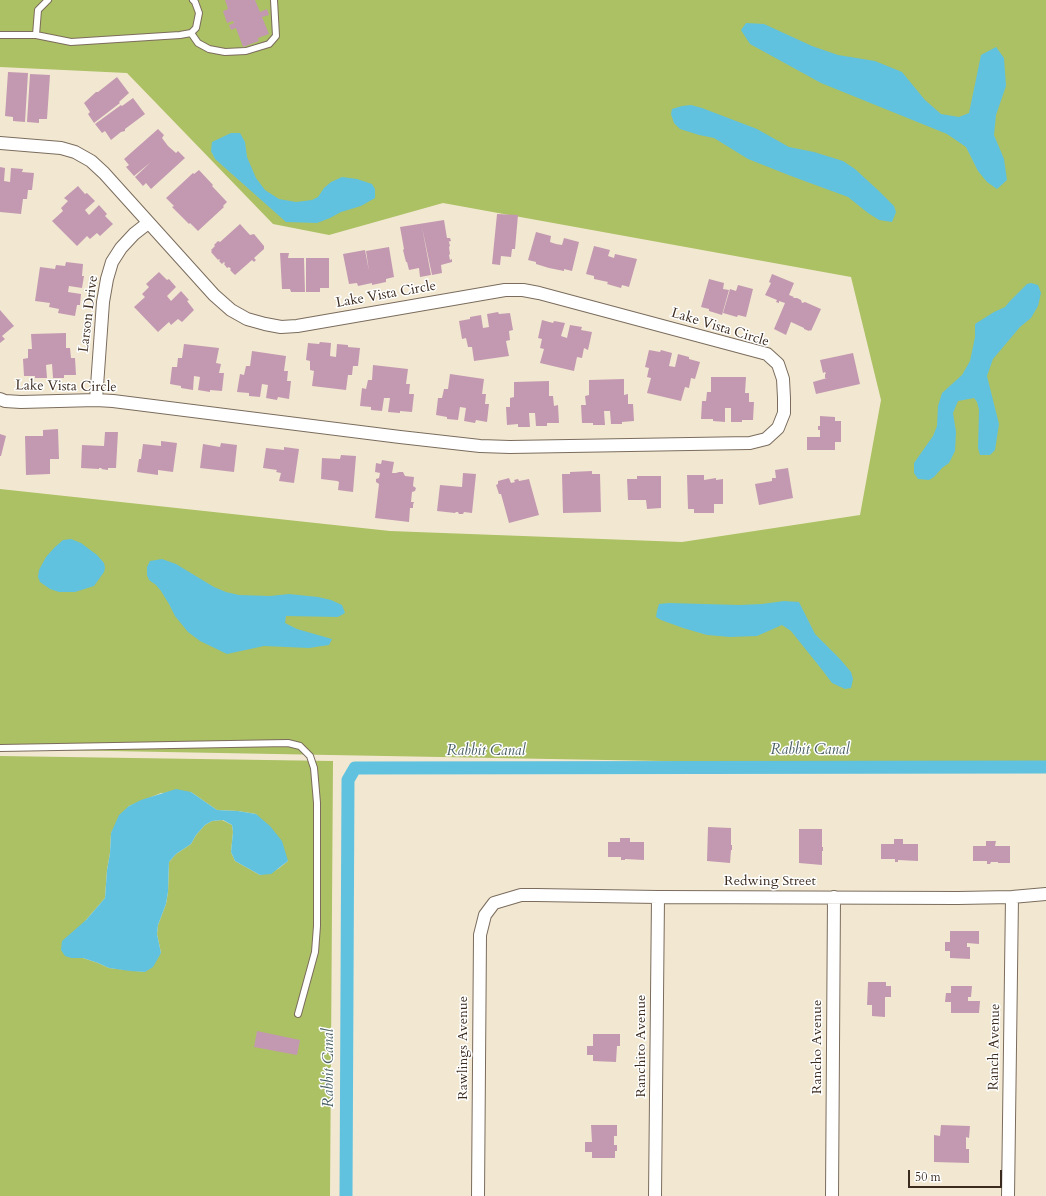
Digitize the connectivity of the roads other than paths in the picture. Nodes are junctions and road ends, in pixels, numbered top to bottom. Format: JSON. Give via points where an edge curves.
{"nodes":[{"id":1,"x":48,"y":0,"type":"edge"},
{"id":2,"x":193,"y":0,"type":"edge"},
{"id":3,"x":274,"y":0,"type":"edge"},
{"id":4,"x":191,"y":33,"type":"junction"},
{"id":5,"x":0,"y":35,"type":"edge"},
{"id":6,"x":36,"y":35,"type":"junction"},
{"id":7,"x":0,"y":143,"type":"edge"},
{"id":8,"x":148,"y":223,"type":"junction"},
{"id":9,"x":0,"y":399,"type":"edge"},
{"id":10,"x":96,"y":400,"type":"junction"},
{"id":11,"x":0,"y":748,"type":"edge"},
{"id":12,"x":1046,"y":894,"type":"edge"},
{"id":13,"x":658,"y":897,"type":"junction"},
{"id":14,"x":834,"y":897,"type":"junction"},
{"id":15,"x":1012,"y":898,"type":"junction"},
{"id":16,"x":494,"y":903,"type":"joint"},
{"id":17,"x":298,"y":1014,"type":"dead end"},
{"id":18,"x":478,"y":1196,"type":"edge"},
{"id":19,"x":655,"y":1196,"type":"edge"},
{"id":20,"x":832,"y":1196,"type":"edge"},
{"id":21,"x":1008,"y":1196,"type":"edge"}],
"edges":[{"from":1,"to":6,"type":"lane","via":[[38,10]]},
{"from":2,"to":4,"type":"lane","via":[[199,13],[196,28]]},
{"from":3,"to":4,"type":"lane","via":[[276,36],[269,44],[246,51],[225,52],[209,49],[198,43]]},
{"from":4,"to":6,"type":"lane","via":[[71,42]]},
{"from":5,"to":6,"type":"lane"},
{"from":7,"to":8,"type":"street","name":"Lake Vista Circle","via":[[53,147],[75,152],[91,161],[104,173]]},
{"from":8,"to":10,"type":"street","name":"Larson Drive","via":[[121,248],[112,262],[103,302]]},
{"from":8,"to":10,"type":"street","name":"Lake Vista Circle","via":[[231,310],[265,324],[297,326],[505,290],[524,290],[767,354],[778,364],[783,379],[784,413],[778,428],[766,438],[750,443],[510,447],[400,437]]},
{"from":9,"to":10,"type":"street","name":"Lake Vista Circle","via":[[21,402]]},
{"from":11,"to":17,"type":"lane","via":[[288,743],[300,746],[310,756],[314,768],[317,803],[317,926],[316,952]]},
{"from":12,"to":15,"type":"street","name":"Redwing Street"},
{"from":13,"to":14,"type":"street","name":"Redwing Street"},
{"from":13,"to":16,"type":"street","name":"Redwing Street","via":[[521,895]]},
{"from":13,"to":19,"type":"street","name":"Ranchito Avenue"},
{"from":14,"to":15,"type":"street","name":"Redwing Street"},
{"from":14,"to":20,"type":"street","name":"Rancho Avenue"},
{"from":15,"to":21,"type":"street","name":"Ranch Avenue"},
{"from":16,"to":18,"type":"street","name":"Rawlings Avenue","via":[[485,915],[480,935]]}]}
